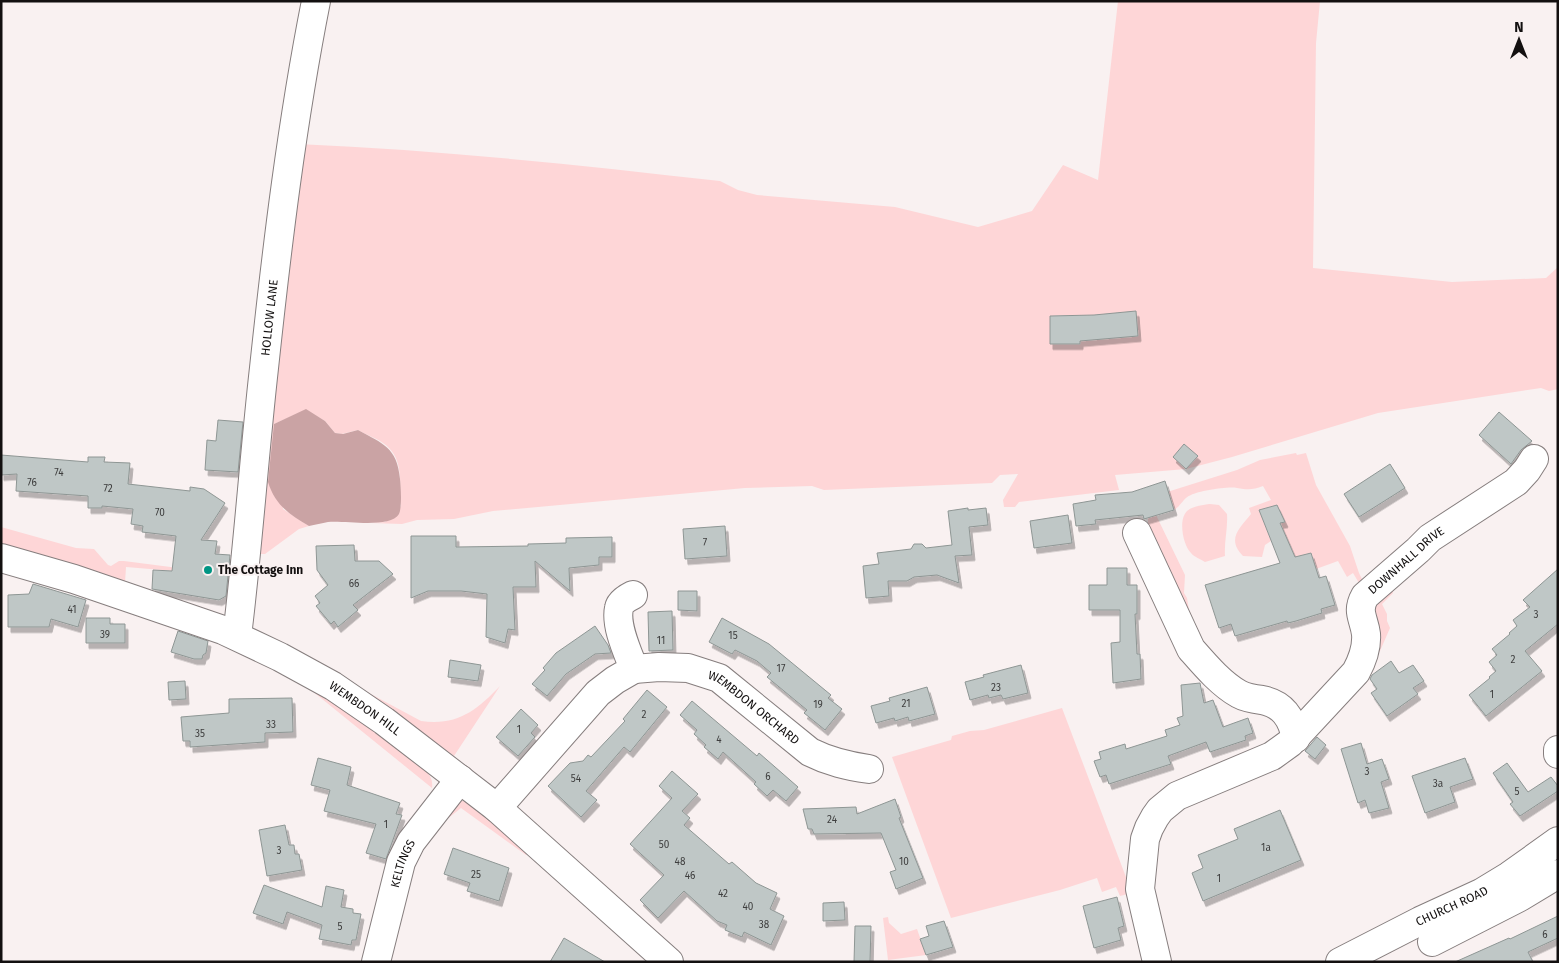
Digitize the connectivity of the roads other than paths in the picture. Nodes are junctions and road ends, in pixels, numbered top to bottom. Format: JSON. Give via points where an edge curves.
{"nodes":[{"id":1,"x":316,"y":1,"type":"edge"},
{"id":2,"x":1534,"y":459,"type":"dead end"},
{"id":3,"x":1138,"y":533,"type":"dead end"},
{"id":4,"x":1,"y":558,"type":"edge"},
{"id":5,"x":632,"y":595,"type":"dead end"},
{"id":6,"x":236,"y":636,"type":"junction"},
{"id":7,"x":634,"y":669,"type":"junction"},
{"id":8,"x":1296,"y":738,"type":"junction"},
{"id":9,"x":1558,"y":750,"type":"edge"},
{"id":10,"x":1558,"y":754,"type":"edge"},
{"id":11,"x":869,"y":769,"type":"dead end"},
{"id":12,"x":460,"y":779,"type":"junction"},
{"id":13,"x":497,"y":808,"type":"junction"},
{"id":14,"x":1558,"y":840,"type":"edge"},
{"id":15,"x":1558,"y":874,"type":"edge"},
{"id":16,"x":1430,"y":942,"type":"edge"},
{"id":17,"x":376,"y":962,"type":"edge"},
{"id":18,"x":669,"y":962,"type":"edge"},
{"id":19,"x":1157,"y":962,"type":"edge"},
{"id":20,"x":1340,"y":962,"type":"edge"}],
"edges":[{"from":1,"to":6,"type":"street","name":"HOLLOW LANE","via":[[281,224]]},
{"from":2,"to":8,"type":"street","name":"DOWNHALL DRIVE","via":[[1516,482],[1430,538],[1364,596],[1360,616],[1366,634],[1361,663]]},
{"from":3,"to":8,"type":"street","via":[[1191,649],[1239,694],[1281,708],[1291,720]]},
{"from":4,"to":6,"type":"street","name":"WEMBDON HILL","via":[[74,579]]},
{"from":5,"to":7,"type":"street","via":[[619,607],[619,618],[624,644]]},
{"from":6,"to":12,"type":"street","name":"WEMBDON HILL","via":[[333,686]]},
{"from":7,"to":11,"type":"street","name":"WEMBDON ORCHARD","via":[[688,668],[719,678],[810,752],[842,765]]},
{"from":7,"to":13,"type":"street","name":"WEMBDON ORCHARD","via":[[598,693]]},
{"from":8,"to":19,"type":"street","name":"DOWNHALL DRIVE","via":[[1272,756],[1177,796],[1160,810],[1152,822],[1145,839],[1140,889]]},
{"from":9,"to":10,"type":"street"},
{"from":12,"to":13,"type":"street","name":"WEMBDON HILL"},
{"from":12,"to":17,"type":"street","name":"KELTINGS","via":[[411,842],[401,862]]},
{"from":13,"to":18,"type":"street","name":"WEMBDON HILL"},
{"from":14,"to":16,"type":"street","name":"CHURCH ROAD","via":[[1481,892]]},
{"from":15,"to":16,"type":"street","name":"CHURCH ROAD","via":[[1520,898]]},
{"from":16,"to":20,"type":"street","name":"CHURCH ROAD"}]}
